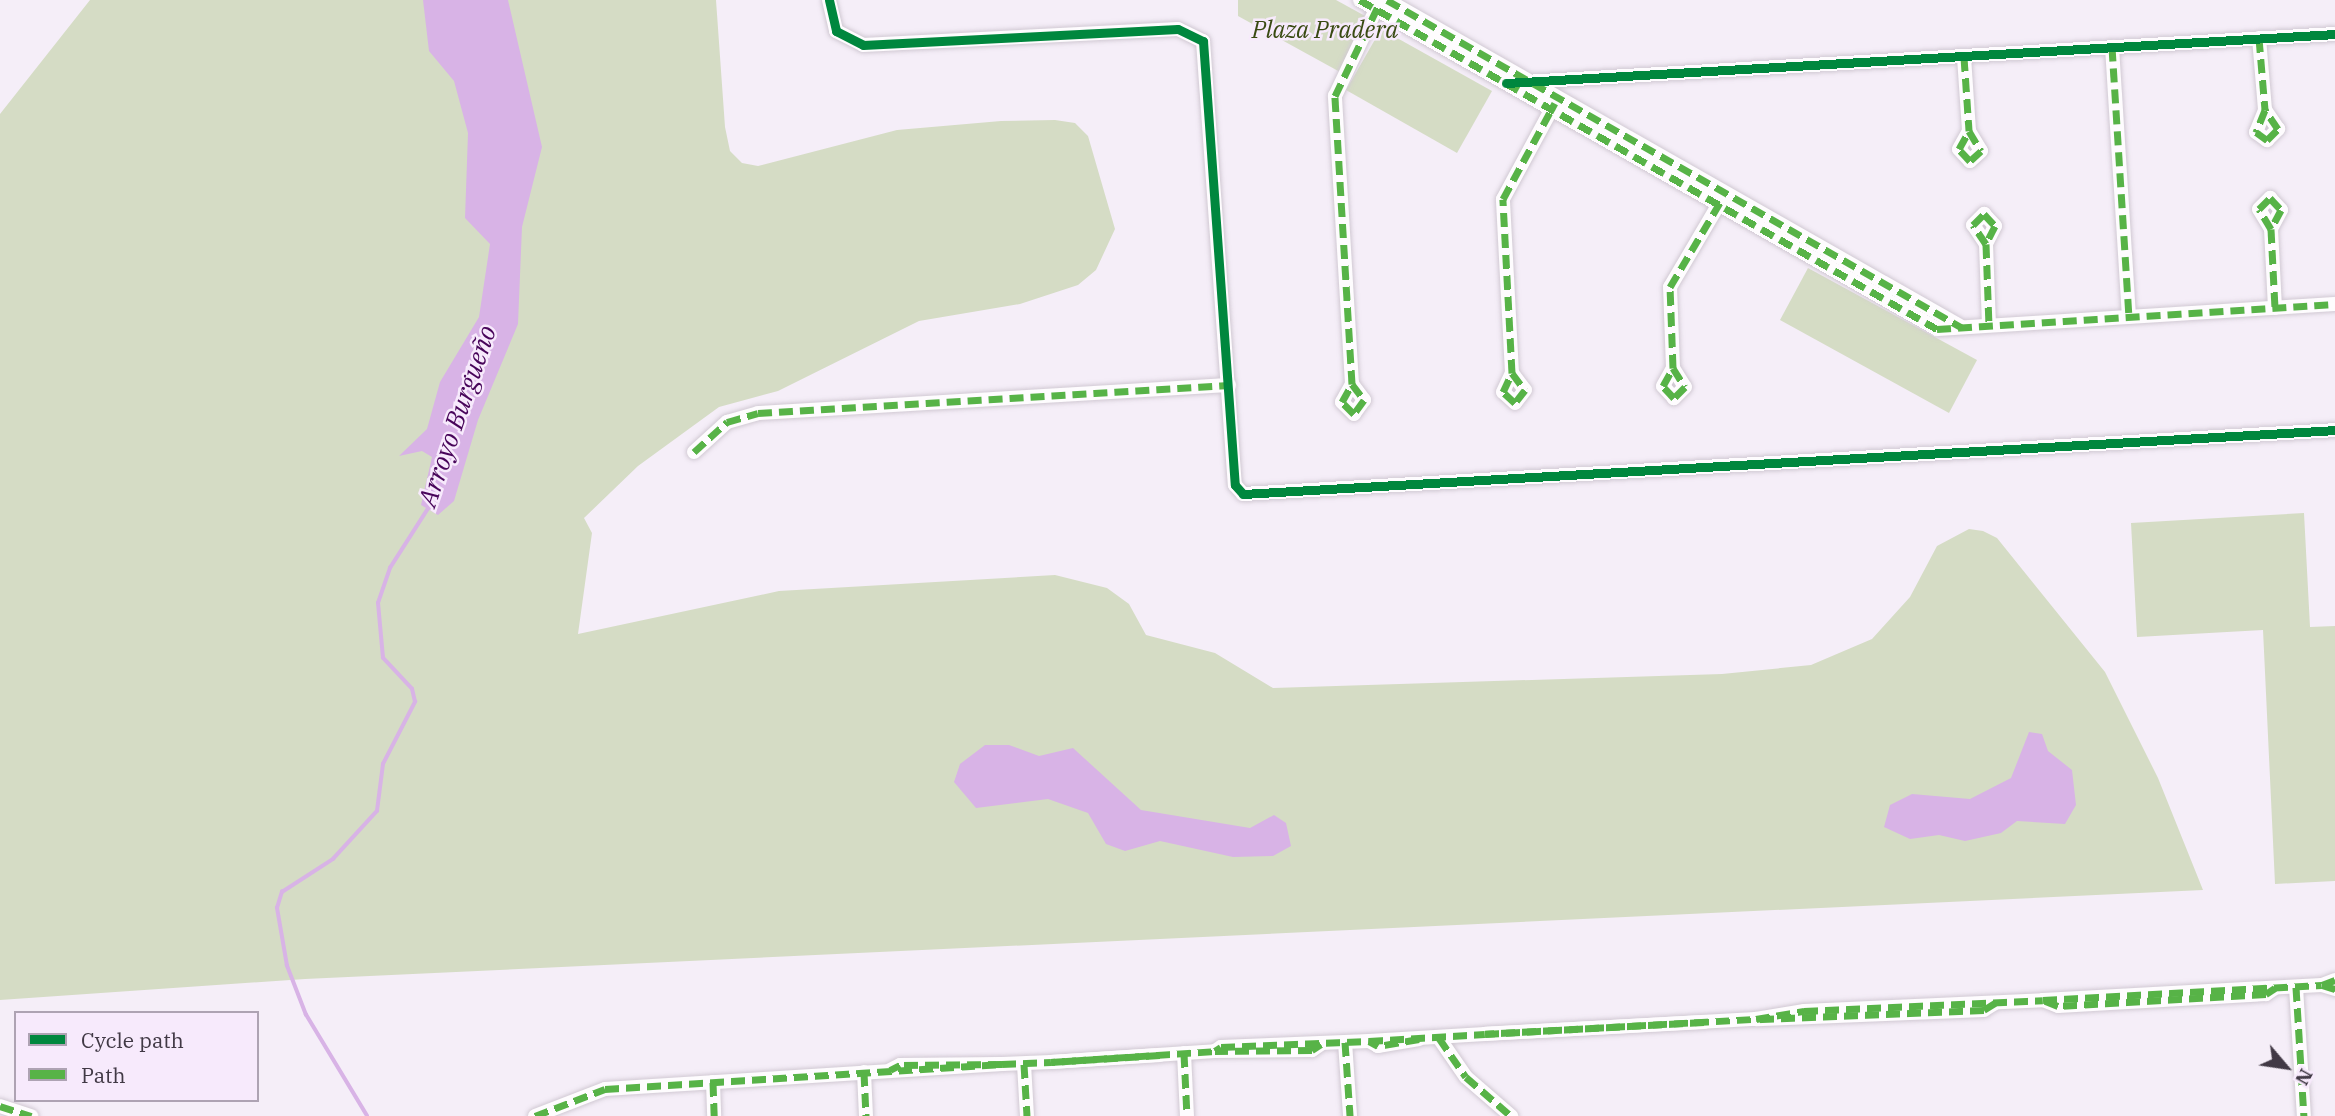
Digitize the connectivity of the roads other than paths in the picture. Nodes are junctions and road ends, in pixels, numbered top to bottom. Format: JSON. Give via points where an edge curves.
{"nodes":[{"id":1,"x":830,"y":0,"type":"edge"},
{"id":2,"x":1360,"y":0,"type":"edge"},
{"id":3,"x":1381,"y":3,"type":"edge"},
{"id":4,"x":2335,"y":34,"type":"edge"},
{"id":5,"x":2259,"y":38,"type":"junction"},
{"id":6,"x":2112,"y":47,"type":"junction"},
{"id":7,"x":1964,"y":57,"type":"junction"},
{"id":8,"x":1560,"y":80,"type":"junction"},
{"id":9,"x":1530,"y":82,"type":"junction"},
{"id":10,"x":1506,"y":83,"type":"junction"},
{"id":11,"x":1555,"y":103,"type":"junction"},
{"id":12,"x":2265,"y":110,"type":"dead end"},
{"id":13,"x":1969,"y":131,"type":"dead end"},
{"id":14,"x":1723,"y":199,"type":"junction"},
{"id":15,"x":2272,"y":229,"type":"dead end"},
{"id":16,"x":1986,"y":244,"type":"dead end"},
{"id":17,"x":2335,"y":304,"type":"edge"},
{"id":18,"x":2275,"y":308,"type":"junction"},
{"id":19,"x":2129,"y":316,"type":"junction"},
{"id":20,"x":1989,"y":325,"type":"junction"},
{"id":21,"x":1673,"y":368,"type":"dead end"},
{"id":22,"x":1512,"y":373,"type":"dead end"},
{"id":23,"x":1352,"y":384,"type":"dead end"},
{"id":24,"x":1229,"y":385,"type":"junction"},
{"id":25,"x":2335,"y":430,"type":"edge"},
{"id":26,"x":694,"y":452,"type":"dead end"},
{"id":27,"x":2331,"y":985,"type":"edge"},
{"id":28,"x":2296,"y":987,"type":"junction"},
{"id":29,"x":1439,"y":1038,"type":"junction"},
{"id":30,"x":1346,"y":1042,"type":"junction"},
{"id":31,"x":1184,"y":1053,"type":"junction"},
{"id":32,"x":1024,"y":1064,"type":"junction"},
{"id":33,"x":864,"y":1072,"type":"junction"},
{"id":34,"x":713,"y":1082,"type":"junction"},
{"id":35,"x":0,"y":1097,"type":"edge"},
{"id":36,"x":4,"y":1107,"type":"edge"},
{"id":37,"x":31,"y":1116,"type":"edge"},
{"id":38,"x":535,"y":1116,"type":"edge"},
{"id":39,"x":714,"y":1116,"type":"edge"},
{"id":40,"x":866,"y":1116,"type":"edge"},
{"id":41,"x":1027,"y":1116,"type":"edge"},
{"id":42,"x":1188,"y":1116,"type":"edge"},
{"id":43,"x":1350,"y":1116,"type":"edge"},
{"id":44,"x":1511,"y":1116,"type":"edge"},
{"id":45,"x":2304,"y":1116,"type":"edge"}],
"edges":[{"from":1,"to":24,"type":"street","via":[[836,31],[863,46],[1178,29],[1203,41]]},
{"from":2,"to":3,"type":"street"},
{"from":3,"to":9,"type":"street"},
{"from":3,"to":10,"type":"street"},
{"from":3,"to":23,"type":"street","via":[[1335,96]]},
{"from":4,"to":5,"type":"street"},
{"from":5,"to":6,"type":"street"},
{"from":5,"to":12,"type":"street"},
{"from":6,"to":7,"type":"street"},
{"from":6,"to":19,"type":"street"},
{"from":7,"to":8,"type":"street"},
{"from":7,"to":13,"type":"street"},
{"from":8,"to":9,"type":"street"},
{"from":8,"to":11,"type":"street"},
{"from":9,"to":10,"type":"street"},
{"from":9,"to":11,"type":"street"},
{"from":10,"to":11,"type":"street"},
{"from":11,"to":14,"type":"street"},
{"from":11,"to":22,"type":"street","via":[[1503,199]]},
{"from":14,"to":20,"type":"street","via":[[1961,327]]},
{"from":14,"to":21,"type":"street","via":[[1670,287]]},
{"from":15,"to":18,"type":"street"},
{"from":16,"to":20,"type":"street"},
{"from":17,"to":18,"type":"street"},
{"from":18,"to":19,"type":"street"},
{"from":19,"to":20,"type":"street"},
{"from":24,"to":25,"type":"street","via":[[1235,485],[1252,495]]},
{"from":24,"to":26,"type":"street","via":[[758,413],[727,422]]},
{"from":27,"to":28,"type":"street"},
{"from":28,"to":29,"type":"street","via":[[2275,988],[2266,994],[2043,1000]]},
{"from":28,"to":45,"type":"street"},
{"from":29,"to":30,"type":"street"},
{"from":29,"to":44,"type":"street","via":[[1466,1077]]},
{"from":30,"to":31,"type":"street"},
{"from":30,"to":43,"type":"street"},
{"from":31,"to":32,"type":"street"},
{"from":31,"to":42,"type":"street"},
{"from":32,"to":33,"type":"street","via":[[901,1075],[890,1070]]},
{"from":32,"to":41,"type":"street"},
{"from":33,"to":34,"type":"street"},
{"from":33,"to":40,"type":"street"},
{"from":34,"to":38,"type":"street","via":[[591,1091]]},
{"from":34,"to":39,"type":"street"},
{"from":35,"to":36,"type":"street"},
{"from":36,"to":37,"type":"street"}]}
